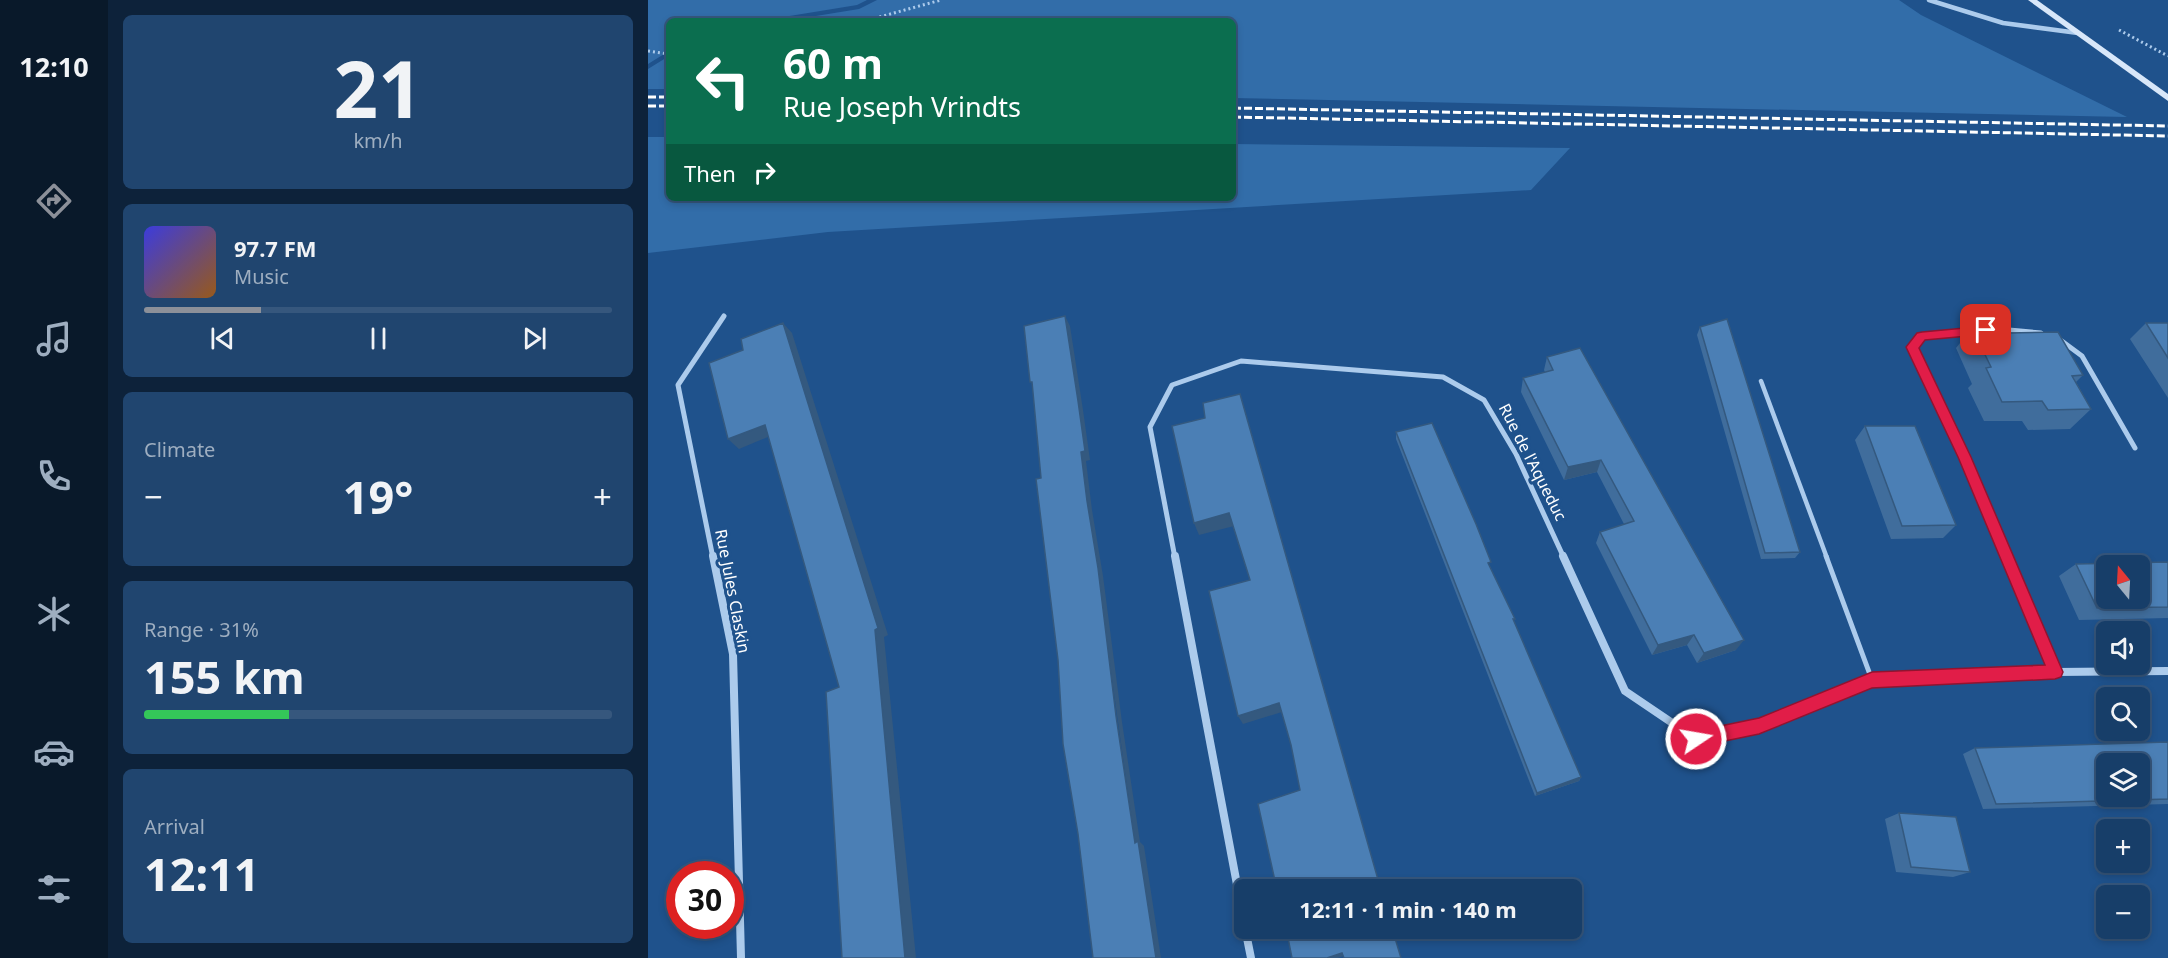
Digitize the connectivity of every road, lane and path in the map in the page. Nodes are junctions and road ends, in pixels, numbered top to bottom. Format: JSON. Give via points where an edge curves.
{"nodes":[{"id":1,"x":941,"y":0,"type":"edge"},
{"id":2,"x":1929,"y":0,"type":"edge"},
{"id":3,"x":2032,"y":0,"type":"edge"},
{"id":4,"x":877,"y":18,"type":"edge"},
{"id":5,"x":2079,"y":33,"type":"junction"},
{"id":6,"x":648,"y":51,"type":"edge"},
{"id":7,"x":666,"y":54,"type":"edge"},
{"id":8,"x":2168,"y":98,"type":"edge"},
{"id":9,"x":724,"y":316,"type":"dead end"},
{"id":10,"x":1761,"y":381,"type":"dead end"},
{"id":11,"x":2135,"y":448,"type":"dead end"},
{"id":12,"x":2168,"y":670,"type":"edge"},
{"id":13,"x":2055,"y":672,"type":"junction"},
{"id":14,"x":1872,"y":680,"type":"junction"},
{"id":15,"x":1236,"y":879,"type":"edge"},
{"id":16,"x":1247,"y":939,"type":"edge"},
{"id":17,"x":741,"y":958,"type":"edge"},
{"id":18,"x":1251,"y":958,"type":"edge"}],
"edges":[{"from":1,"to":4,"type":"path"},
{"from":2,"to":5,"type":"street","via":[[2003,23]]},
{"from":3,"to":5,"type":"street"},
{"from":5,"to":8,"type":"street"},
{"from":6,"to":7,"type":"path"},
{"from":9,"to":17,"type":"street","name":"Rue Jules Claskin","via":[[678,386],[733,654]]},
{"from":10,"to":14,"type":"lane"},
{"from":11,"to":13,"type":"street","via":[[2082,356],[2052,334],[2007,328],[1922,336],[1912,347],[1964,457]]},
{"from":12,"to":13,"type":"street","name":"Rue de l'Aqueduc"},
{"from":13,"to":14,"type":"street","name":"Rue de l'Aqueduc"},
{"from":14,"to":15,"type":"street","name":"Rue de l'Aqueduc","via":[[1759,726],[1696,739],[1625,691],[1516,454],[1484,400],[1443,377],[1241,361],[1172,385],[1150,427]]},
{"from":16,"to":18,"type":"street","name":"Rue de l'Aqueduc"}]}
